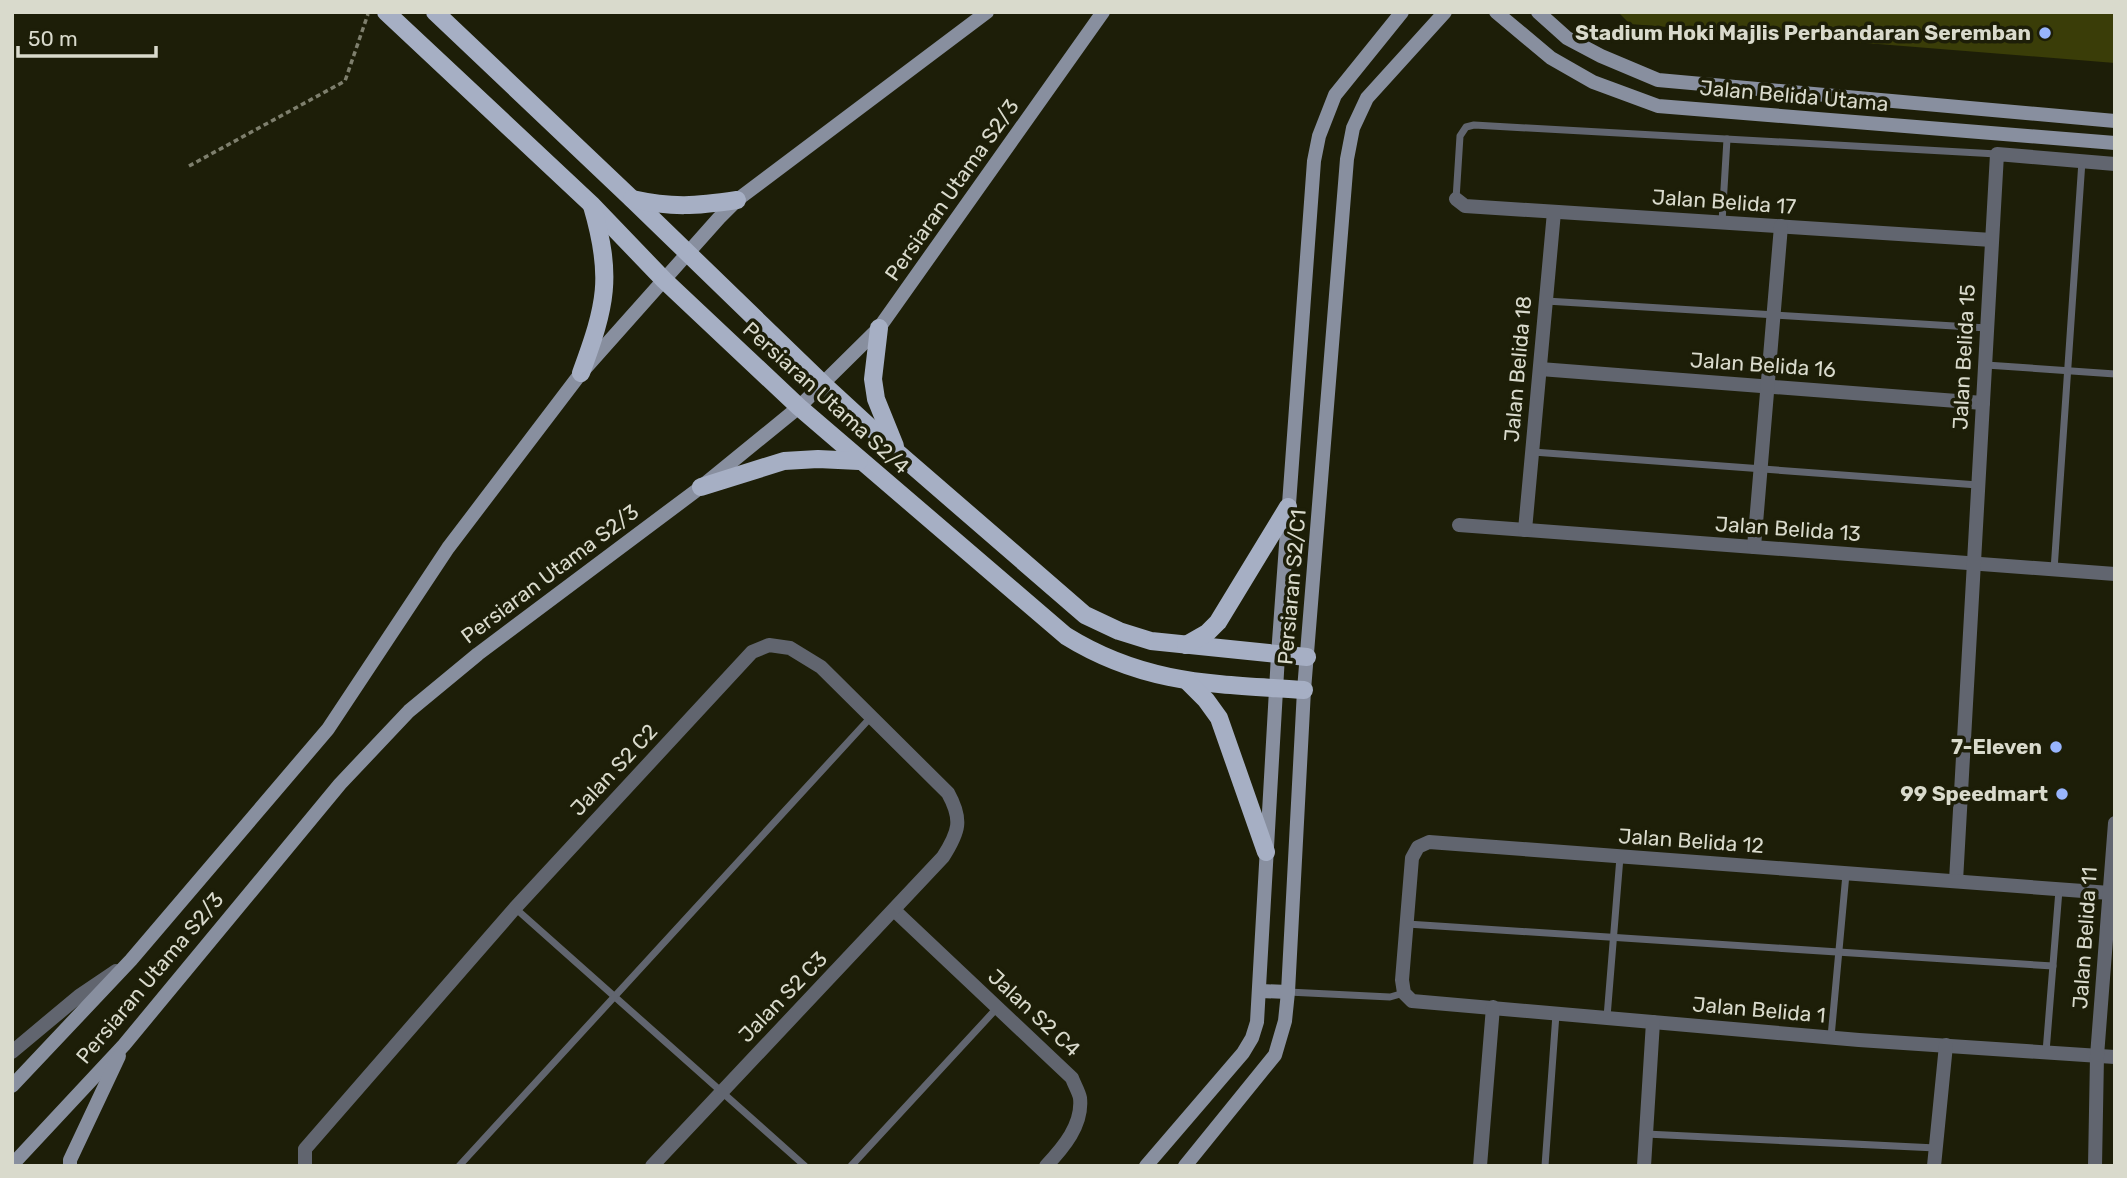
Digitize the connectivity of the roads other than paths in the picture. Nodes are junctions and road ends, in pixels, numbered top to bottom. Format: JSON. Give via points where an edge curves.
{"nodes":[{"id":1,"x":386,"y":12,"type":"edge"},
{"id":2,"x":435,"y":12,"type":"edge"},
{"id":3,"x":987,"y":12,"type":"edge"},
{"id":4,"x":1103,"y":12,"type":"edge"},
{"id":5,"x":1402,"y":12,"type":"edge"},
{"id":6,"x":1446,"y":12,"type":"edge"},
{"id":7,"x":1496,"y":12,"type":"edge"},
{"id":8,"x":1538,"y":12,"type":"edge"},
{"id":9,"x":2115,"y":121,"type":"edge"},
{"id":10,"x":1727,"y":139,"type":"junction"},
{"id":11,"x":2115,"y":143,"type":"edge"},
{"id":12,"x":1997,"y":154,"type":"junction"},
{"id":13,"x":2082,"y":160,"type":"junction"},
{"id":14,"x":2115,"y":164,"type":"edge"},
{"id":15,"x":632,"y":199,"type":"junction"},
{"id":16,"x":737,"y":200,"type":"junction"},
{"id":17,"x":1456,"y":200,"type":"joint"},
{"id":18,"x":591,"y":204,"type":"junction"},
{"id":19,"x":1554,"y":212,"type":"junction"},
{"id":20,"x":1721,"y":223,"type":"junction"},
{"id":21,"x":1781,"y":226,"type":"junction"},
{"id":22,"x":1992,"y":240,"type":"junction"},
{"id":23,"x":688,"y":254,"type":"junction"},
{"id":24,"x":664,"y":280,"type":"junction"},
{"id":25,"x":1546,"y":300,"type":"junction"},
{"id":26,"x":1774,"y":314,"type":"junction"},
{"id":27,"x":879,"y":328,"type":"junction"},
{"id":28,"x":1987,"y":328,"type":"junction"},
{"id":29,"x":1985,"y":365,"type":"junction"},
{"id":30,"x":1540,"y":369,"type":"junction"},
{"id":31,"x":2068,"y":371,"type":"junction"},
{"id":32,"x":581,"y":373,"type":"junction"},
{"id":33,"x":2115,"y":374,"type":"edge"},
{"id":34,"x":823,"y":384,"type":"junction"},
{"id":35,"x":1767,"y":386,"type":"junction"},
{"id":36,"x":1983,"y":403,"type":"junction"},
{"id":37,"x":799,"y":407,"type":"junction"},
{"id":38,"x":1532,"y":452,"type":"junction"},
{"id":39,"x":898,"y":453,"type":"junction"},
{"id":40,"x":859,"y":461,"type":"junction"},
{"id":41,"x":1760,"y":470,"type":"junction"},
{"id":42,"x":1978,"y":485,"type":"junction"},
{"id":43,"x":701,"y":487,"type":"junction"},
{"id":44,"x":1288,"y":507,"type":"junction"},
{"id":45,"x":1459,"y":525,"type":"dead end"},
{"id":46,"x":1525,"y":530,"type":"junction"},
{"id":47,"x":1754,"y":547,"type":"junction"},
{"id":48,"x":1973,"y":564,"type":"junction"},
{"id":49,"x":2054,"y":570,"type":"junction"},
{"id":50,"x":2115,"y":574,"type":"edge"},
{"id":51,"x":1186,"y":645,"type":"junction"},
{"id":52,"x":1278,"y":655,"type":"junction"},
{"id":53,"x":1307,"y":657,"type":"junction"},
{"id":54,"x":1186,"y":681,"type":"junction"},
{"id":55,"x":1276,"y":688,"type":"junction"},
{"id":56,"x":1304,"y":690,"type":"junction"},
{"id":57,"x":871,"y":717,"type":"junction"},
{"id":58,"x":2115,"y":822,"type":"edge"},
{"id":59,"x":1266,"y":852,"type":"junction"},
{"id":60,"x":943,"y":857,"type":"joint"},
{"id":61,"x":1620,"y":857,"type":"junction"},
{"id":62,"x":1846,"y":873,"type":"junction"},
{"id":63,"x":1956,"y":881,"type":"junction"},
{"id":64,"x":2059,"y":889,"type":"junction"},
{"id":65,"x":2110,"y":894,"type":"junction"},
{"id":66,"x":515,"y":908,"type":"junction"},
{"id":67,"x":894,"y":910,"type":"junction"},
{"id":68,"x":1406,"y":924,"type":"junction"},
{"id":69,"x":1614,"y":938,"type":"junction"},
{"id":70,"x":1839,"y":952,"type":"junction"},
{"id":71,"x":131,"y":960,"type":"junction"},
{"id":72,"x":2053,"y":966,"type":"junction"},
{"id":73,"x":1260,"y":991,"type":"junction"},
{"id":74,"x":1288,"y":992,"type":"junction"},
{"id":75,"x":1404,"y":993,"type":"junction"},
{"id":76,"x":613,"y":996,"type":"junction"},
{"id":77,"x":998,"y":1007,"type":"junction"},
{"id":78,"x":1493,"y":1007,"type":"junction"},
{"id":79,"x":1556,"y":1013,"type":"junction"},
{"id":80,"x":1608,"y":1017,"type":"junction"},
{"id":81,"x":1653,"y":1022,"type":"junction"},
{"id":82,"x":1831,"y":1037,"type":"junction"},
{"id":83,"x":124,"y":1045,"type":"junction"},
{"id":84,"x":1946,"y":1045,"type":"junction"},
{"id":85,"x":12,"y":1052,"type":"edge"},
{"id":86,"x":2046,"y":1053,"type":"junction"},
{"id":87,"x":2097,"y":1056,"type":"junction"},
{"id":88,"x":2115,"y":1057,"type":"edge"},
{"id":89,"x":12,"y":1086,"type":"edge"},
{"id":90,"x":722,"y":1091,"type":"junction"},
{"id":91,"x":1646,"y":1134,"type":"junction"},
{"id":92,"x":1936,"y":1148,"type":"junction"},
{"id":93,"x":12,"y":1165,"type":"edge"},
{"id":94,"x":70,"y":1166,"type":"edge"},
{"id":95,"x":305,"y":1166,"type":"edge"},
{"id":96,"x":459,"y":1166,"type":"edge"},
{"id":97,"x":652,"y":1166,"type":"edge"},
{"id":98,"x":804,"y":1166,"type":"edge"},
{"id":99,"x":851,"y":1166,"type":"edge"},
{"id":100,"x":1046,"y":1166,"type":"edge"},
{"id":101,"x":1146,"y":1166,"type":"edge"},
{"id":102,"x":1185,"y":1166,"type":"edge"},
{"id":103,"x":1480,"y":1166,"type":"edge"},
{"id":104,"x":1545,"y":1166,"type":"edge"},
{"id":105,"x":1644,"y":1166,"type":"edge"},
{"id":106,"x":1934,"y":1166,"type":"edge"},
{"id":107,"x":2095,"y":1166,"type":"edge"}],
"edges":[{"from":1,"to":18,"type":"main road","name":"Persiaran Utama S2/4"},
{"from":2,"to":15,"type":"main road","name":"Persiaran Utama S2/4"},
{"from":3,"to":16,"type":"main road","name":"Persiaran Utama S2/3"},
{"from":4,"to":27,"type":"main road","name":"Persiaran Utama S2/3"},
{"from":5,"to":44,"type":"main road","name":"Persiaran S2/C1","via":[[1335,95],[1319,136],[1309,210]]},
{"from":6,"to":53,"type":"main road","name":"Persiaran S2/C1","via":[[1375,88],[1353,128]]},
{"from":7,"to":11,"type":"main road","name":"Jalan Belida Utama","via":[[1551,58],[1593,82],[1658,106]]},
{"from":8,"to":9,"type":"main road","name":"Jalan Belida Utama","via":[[1567,38],[1658,80]]},
{"from":10,"to":12,"type":"lane"},
{"from":10,"to":17,"type":"lane","via":[[1474,125],[1460,136]]},
{"from":10,"to":20,"type":"lane"},
{"from":12,"to":13,"type":"street"},
{"from":12,"to":22,"type":"street","name":"Jalan Belida 15"},
{"from":13,"to":14,"type":"street"},
{"from":13,"to":31,"type":"lane"},
{"from":15,"to":16,"type":"main road","via":[[687,207]]},
{"from":15,"to":23,"type":"main road","name":"Persiaran Utama S2/4"},
{"from":16,"to":23,"type":"main road","name":"Persiaran Utama S2/3"},
{"from":17,"to":19,"type":"street","name":"Jalan Belida 17","via":[[1465,206]]},
{"from":18,"to":24,"type":"main road","name":"Persiaran Utama S2/4"},
{"from":18,"to":32,"type":"main road","via":[[603,244],[605,285],[598,328]]},
{"from":19,"to":20,"type":"street","name":"Jalan Belida 17"},
{"from":19,"to":25,"type":"street","name":"Jalan Belida 18"},
{"from":20,"to":21,"type":"street","name":"Jalan Belida 17"},
{"from":21,"to":22,"type":"street","name":"Jalan Belida 17"},
{"from":21,"to":26,"type":"street"},
{"from":22,"to":28,"type":"street","name":"Jalan Belida 15"},
{"from":23,"to":24,"type":"main road","name":"Persiaran Utama S2/3"},
{"from":23,"to":34,"type":"main road","name":"Persiaran Utama S2/4"},
{"from":24,"to":32,"type":"main road","name":"Persiaran Utama S2/3"},
{"from":24,"to":37,"type":"main road","name":"Persiaran Utama S2/4"},
{"from":25,"to":26,"type":"lane"},
{"from":25,"to":30,"type":"street","name":"Jalan Belida 18"},
{"from":26,"to":28,"type":"lane"},
{"from":26,"to":35,"type":"street"},
{"from":27,"to":34,"type":"main road","name":"Persiaran Utama S2/3"},
{"from":27,"to":39,"type":"main road","via":[[873,379],[876,399]]},
{"from":28,"to":29,"type":"street","name":"Jalan Belida 15"},
{"from":29,"to":31,"type":"lane"},
{"from":29,"to":36,"type":"street","name":"Jalan Belida 15"},
{"from":30,"to":35,"type":"street","name":"Jalan Belida 16"},
{"from":30,"to":38,"type":"street","name":"Jalan Belida 18"},
{"from":31,"to":33,"type":"lane"},
{"from":31,"to":49,"type":"lane"},
{"from":32,"to":71,"type":"main road","name":"Persiaran Utama S2/3","via":[[448,548],[328,729]]},
{"from":34,"to":37,"type":"main road","name":"Persiaran Utama S2/3"},
{"from":34,"to":39,"type":"main road","name":"Persiaran Utama S2/4"},
{"from":35,"to":36,"type":"street","name":"Jalan Belida 16"},
{"from":35,"to":41,"type":"street"},
{"from":36,"to":42,"type":"street","name":"Jalan Belida 15"},
{"from":37,"to":40,"type":"main road","name":"Persiaran Utama S2/4"},
{"from":37,"to":43,"type":"main road","name":"Persiaran Utama S2/3"},
{"from":38,"to":41,"type":"lane"},
{"from":38,"to":46,"type":"street","name":"Jalan Belida 18"},
{"from":39,"to":51,"type":"main road","name":"Persiaran Utama S2/4","via":[[1085,615],[1129,635]]},
{"from":40,"to":43,"type":"main road","via":[[784,461]]},
{"from":40,"to":54,"type":"main road","name":"Persiaran Utama S2/4","via":[[1066,636],[1139,671]]},
{"from":41,"to":42,"type":"lane"},
{"from":41,"to":47,"type":"street"},
{"from":42,"to":48,"type":"street","name":"Jalan Belida 15"},
{"from":43,"to":83,"type":"main road","name":"Persiaran Utama S2/3","via":[[409,711],[340,784]]},
{"from":44,"to":51,"type":"main road","via":[[1218,622]]},
{"from":44,"to":52,"type":"main road","name":"Persiaran S2/C1"},
{"from":45,"to":46,"type":"street","name":"Jalan Belida 13"},
{"from":46,"to":47,"type":"street","name":"Jalan Belida 13"},
{"from":47,"to":48,"type":"street","name":"Jalan Belida 13"},
{"from":48,"to":49,"type":"street","name":"Jalan Belida 13"},
{"from":48,"to":63,"type":"street","name":"Jalan Belida 15"},
{"from":49,"to":50,"type":"street","name":"Jalan Belida 13"},
{"from":51,"to":52,"type":"main road","name":"Persiaran Utama S2/4"},
{"from":52,"to":53,"type":"main road","name":"Persiaran Utama S2/4"},
{"from":52,"to":55,"type":"main road","name":"Persiaran S2/C1"},
{"from":53,"to":56,"type":"main road","name":"Persiaran S2/C1"},
{"from":54,"to":55,"type":"main road","name":"Persiaran Utama S2/4"},
{"from":54,"to":59,"type":"main road","via":[[1219,718]]},
{"from":55,"to":56,"type":"main road","name":"Persiaran Utama S2/4"},
{"from":55,"to":59,"type":"main road","name":"Persiaran S2/C1"},
{"from":56,"to":74,"type":"main road","name":"Persiaran S2/C1"},
{"from":57,"to":60,"type":"street","name":"Jalan S2 C2","via":[[948,793],[957,808],[957,827]]},
{"from":57,"to":66,"type":"street","name":"Jalan S2 C2","via":[[821,667],[790,648],[769,645],[751,652]]},
{"from":57,"to":76,"type":"lane"},
{"from":58,"to":65,"type":"street","name":"Jalan Belida 11"},
{"from":59,"to":73,"type":"main road","name":"Persiaran S2/C1"},
{"from":60,"to":67,"type":"street","name":"Jalan S2 C3"},
{"from":61,"to":62,"type":"street","name":"Jalan Belida 12"},
{"from":61,"to":68,"type":"street","name":"Jalan Belida 12","via":[[1429,842],[1418,847],[1412,858]]},
{"from":61,"to":69,"type":"lane"},
{"from":62,"to":63,"type":"street","name":"Jalan Belida 12"},
{"from":62,"to":70,"type":"lane"},
{"from":63,"to":64,"type":"street","name":"Jalan Belida 12"},
{"from":64,"to":65,"type":"street","name":"Jalan Belida 12"},
{"from":64,"to":72,"type":"lane"},
{"from":65,"to":87,"type":"street","name":"Jalan Belida 11"},
{"from":66,"to":76,"type":"lane"},
{"from":66,"to":95,"type":"street","name":"Jalan S2 C2","via":[[305,1149]]},
{"from":67,"to":77,"type":"street","name":"Jalan S2 C4"},
{"from":67,"to":90,"type":"street","name":"Jalan S2 C3"},
{"from":68,"to":69,"type":"lane"},
{"from":68,"to":75,"type":"street","name":"Jalan Belida 12"},
{"from":69,"to":70,"type":"lane"},
{"from":69,"to":80,"type":"lane"},
{"from":70,"to":72,"type":"lane"},
{"from":70,"to":82,"type":"lane"},
{"from":71,"to":85,"type":"street"},
{"from":71,"to":89,"type":"main road","name":"Persiaran Utama S2/3"},
{"from":72,"to":86,"type":"lane"},
{"from":73,"to":74,"type":"main road"},
{"from":73,"to":101,"type":"main road","name":"Persiaran S2/C1","via":[[1257,1023],[1243,1053]]},
{"from":74,"to":75,"type":"lane","via":[[1390,997]]},
{"from":74,"to":102,"type":"main road","name":"Persiaran S2/C1","via":[[1275,1055]]},
{"from":75,"to":78,"type":"street","name":"Jalan Belida 1","via":[[1412,1001]]},
{"from":76,"to":90,"type":"lane"},
{"from":76,"to":96,"type":"lane"},
{"from":77,"to":99,"type":"lane"},
{"from":77,"to":100,"type":"street","name":"Jalan S2 C4","via":[[1072,1078],[1080,1097],[1078,1120]]},
{"from":78,"to":79,"type":"street","name":"Jalan Belida 1"},
{"from":78,"to":103,"type":"street"},
{"from":79,"to":80,"type":"street","name":"Jalan Belida 1"},
{"from":79,"to":104,"type":"lane"},
{"from":80,"to":81,"type":"street","name":"Jalan Belida 1"},
{"from":81,"to":82,"type":"street","name":"Jalan Belida 1"},
{"from":81,"to":91,"type":"street"},
{"from":82,"to":84,"type":"street","name":"Jalan Belida 1"},
{"from":83,"to":93,"type":"main road","name":"Persiaran Utama S2/3"},
{"from":83,"to":94,"type":"main road"},
{"from":84,"to":86,"type":"street","name":"Jalan Belida 1"},
{"from":84,"to":92,"type":"street"},
{"from":86,"to":87,"type":"street","name":"Jalan Belida 1"},
{"from":87,"to":88,"type":"street","name":"Jalan Belida 1"},
{"from":87,"to":107,"type":"street","name":"Jalan Belida 11"},
{"from":90,"to":97,"type":"street","name":"Jalan S2 C3"},
{"from":90,"to":98,"type":"lane"},
{"from":91,"to":92,"type":"lane"},
{"from":91,"to":105,"type":"street"},
{"from":92,"to":106,"type":"street"}]}
